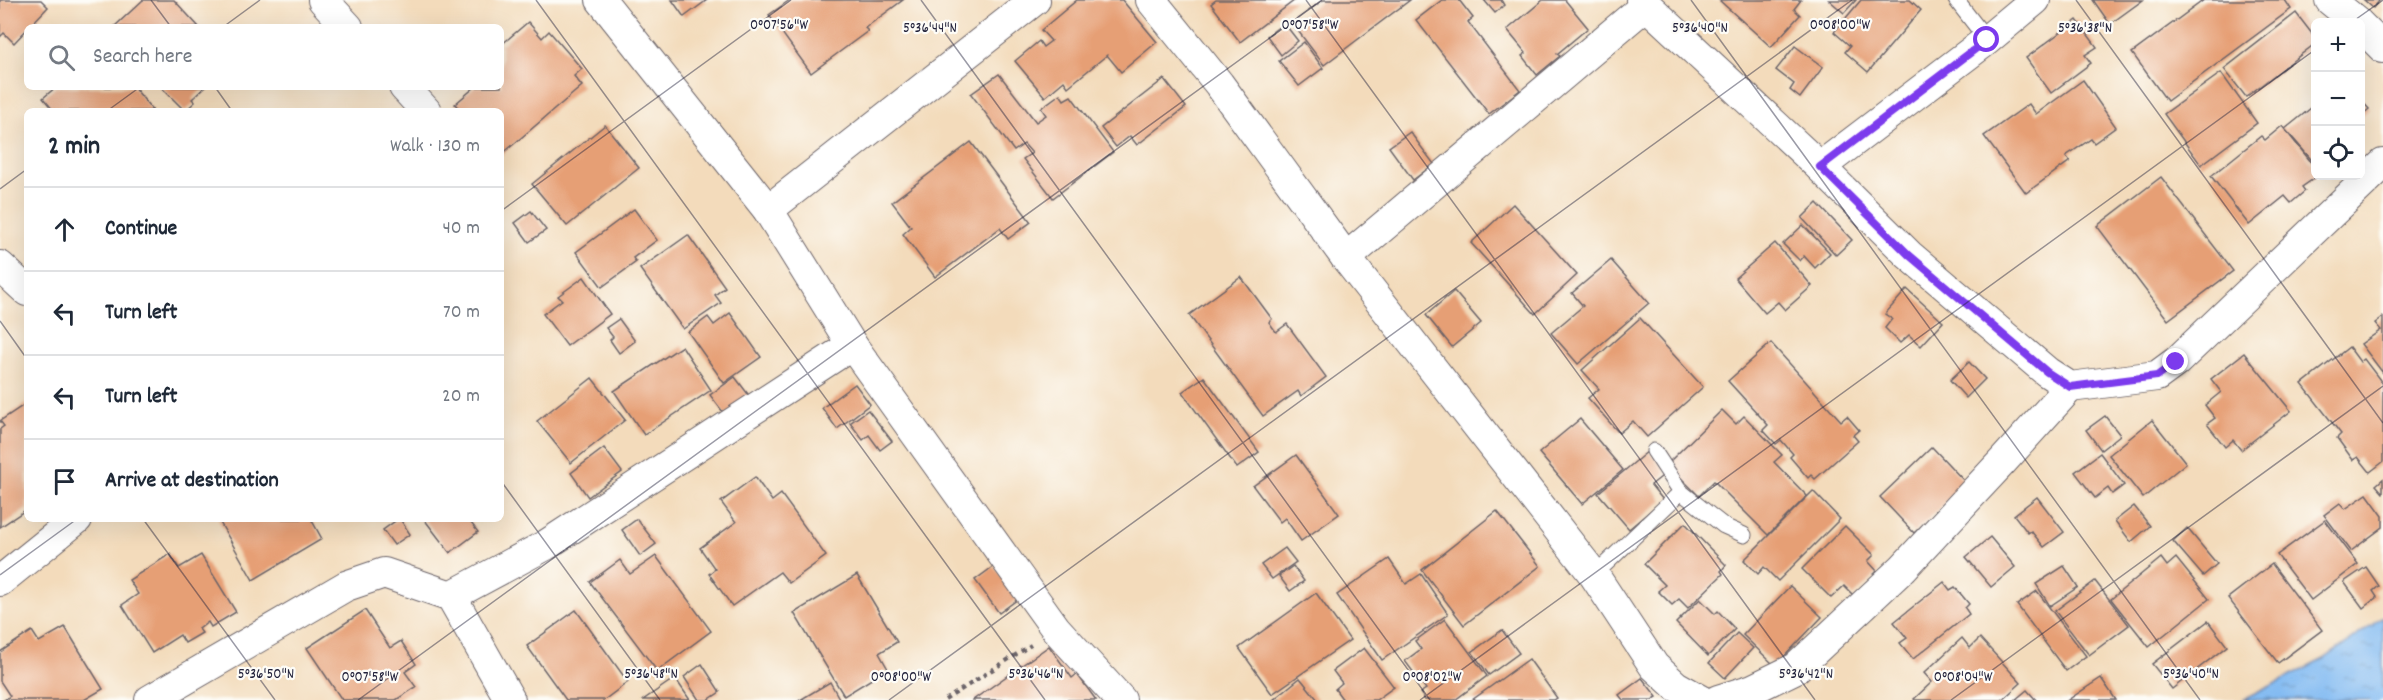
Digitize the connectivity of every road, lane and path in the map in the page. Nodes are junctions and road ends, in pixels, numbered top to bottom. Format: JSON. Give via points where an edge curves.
{"nodes":[{"id":1,"x":323,"y":0,"type":"edge"},
{"id":2,"x":601,"y":0,"type":"edge"},
{"id":3,"x":1035,"y":0,"type":"edge"},
{"id":4,"x":1151,"y":0,"type":"edge"},
{"id":5,"x":1956,"y":0,"type":"edge"},
{"id":6,"x":2035,"y":0,"type":"edge"},
{"id":7,"x":2330,"y":0,"type":"edge"},
{"id":8,"x":1643,"y":2,"type":"edge"},
{"id":9,"x":2352,"y":18,"type":"edge"},
{"id":10,"x":345,"y":24,"type":"edge"},
{"id":11,"x":2365,"y":30,"type":"edge"},
{"id":12,"x":1987,"y":40,"type":"junction"},
{"id":13,"x":2383,"y":48,"type":"edge"},
{"id":14,"x":407,"y":90,"type":"edge"},
{"id":15,"x":423,"y":108,"type":"edge"},
{"id":16,"x":2383,"y":164,"type":"edge"},
{"id":17,"x":1820,"y":167,"type":"junction"},
{"id":18,"x":768,"y":210,"type":"junction"},
{"id":19,"x":1346,"y":258,"type":"junction"},
{"id":20,"x":0,"y":266,"type":"edge"},
{"id":21,"x":24,"y":288,"type":"edge"},
{"id":22,"x":852,"y":345,"type":"junction"},
{"id":23,"x":2070,"y":387,"type":"junction"},
{"id":24,"x":1654,"y":451,"type":"dead end"},
{"id":25,"x":1681,"y":492,"type":"junction"},
{"id":26,"x":73,"y":522,"type":"edge"},
{"id":27,"x":1744,"y":535,"type":"dead end"},
{"id":28,"x":1594,"y":575,"type":"junction"},
{"id":29,"x":0,"y":581,"type":"edge"},
{"id":30,"x":451,"y":596,"type":"junction"},
{"id":31,"x":1056,"y":629,"type":"junction"},
{"id":32,"x":150,"y":700,"type":"edge"},
{"id":33,"x":510,"y":700,"type":"edge"},
{"id":34,"x":945,"y":700,"type":"edge"},
{"id":35,"x":1121,"y":700,"type":"edge"},
{"id":36,"x":1701,"y":700,"type":"edge"},
{"id":37,"x":1718,"y":700,"type":"edge"}],
"edges":[{"from":1,"to":10,"type":"street"},
{"from":2,"to":18,"type":"street"},
{"from":3,"to":18,"type":"street"},
{"from":4,"to":19,"type":"street","via":[[1219,84]]},
{"from":5,"to":12,"type":"lane"},
{"from":6,"to":12,"type":"street"},
{"from":7,"to":9,"type":"street"},
{"from":8,"to":17,"type":"street"},
{"from":8,"to":19,"type":"street"},
{"from":11,"to":13,"type":"street"},
{"from":12,"to":17,"type":"street"},
{"from":14,"to":15,"type":"street"},
{"from":16,"to":23,"type":"street","via":[[2157,376]]},
{"from":17,"to":23,"type":"street","via":[[1909,255]]},
{"from":18,"to":22,"type":"street"},
{"from":19,"to":28,"type":"street"},
{"from":20,"to":21,"type":"street"},
{"from":22,"to":30,"type":"street","via":[[546,545]]},
{"from":22,"to":31,"type":"street"},
{"from":23,"to":37,"type":"street","via":[[1903,567],[1796,668],[1754,689]]},
{"from":24,"to":25,"type":"lane"},
{"from":25,"to":27,"type":"lane","via":[[1724,526]]},
{"from":25,"to":28,"type":"lane"},
{"from":26,"to":29,"type":"street"},
{"from":28,"to":36,"type":"street","via":[[1654,666],[1676,686]]},
{"from":30,"to":32,"type":"street","via":[[384,573],[346,586]]},
{"from":30,"to":33,"type":"street"},
{"from":31,"to":34,"type":"path"},
{"from":31,"to":35,"type":"street"}]}
